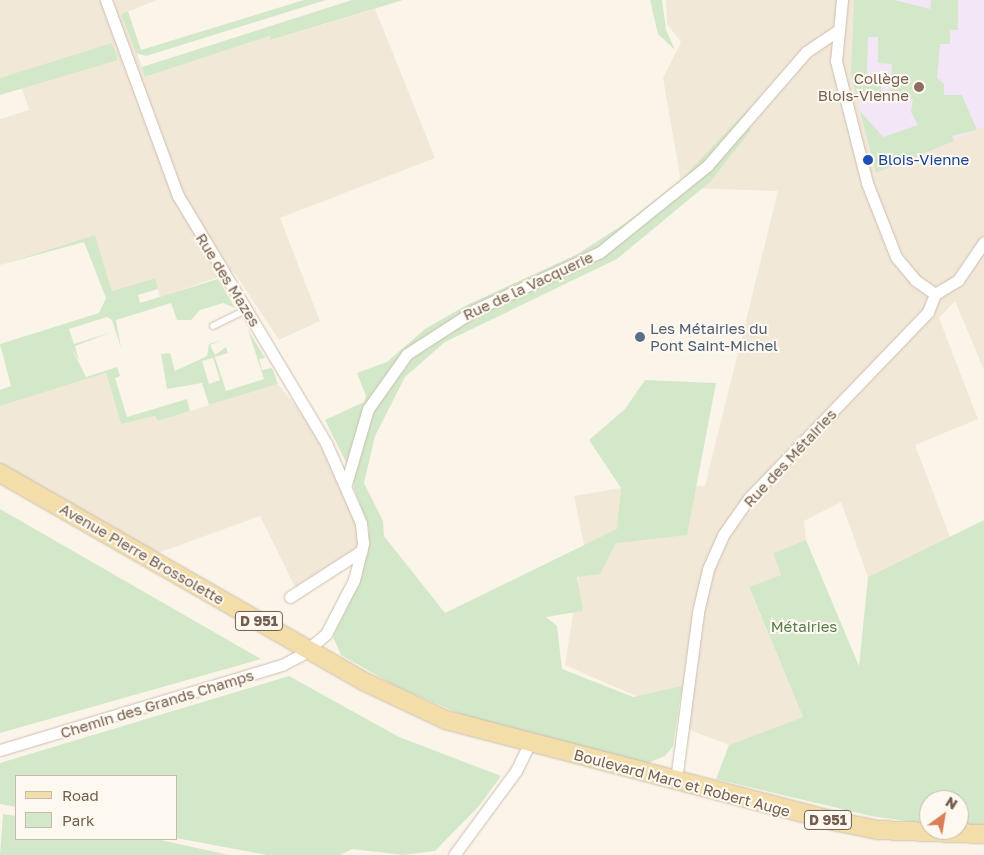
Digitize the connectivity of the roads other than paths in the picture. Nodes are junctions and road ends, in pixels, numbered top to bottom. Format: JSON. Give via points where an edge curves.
{"nodes":[{"id":1,"x":106,"y":0,"type":"edge"},
{"id":2,"x":842,"y":0,"type":"edge"},
{"id":3,"x":837,"y":31,"type":"junction"},
{"id":4,"x":984,"y":242,"type":"edge"},
{"id":5,"x":935,"y":294,"type":"junction"},
{"id":6,"x":246,"y":310,"type":"junction"},
{"id":7,"x":213,"y":326,"type":"dead end"},
{"id":8,"x":0,"y":473,"type":"edge"},
{"id":9,"x":346,"y":484,"type":"junction"},
{"id":10,"x":361,"y":551,"type":"junction"},
{"id":11,"x":290,"y":597,"type":"dead end"},
{"id":12,"x":310,"y":650,"type":"junction"},
{"id":13,"x":530,"y":744,"type":"junction"},
{"id":14,"x":0,"y":750,"type":"edge"},
{"id":15,"x":676,"y":780,"type":"junction"},
{"id":16,"x":984,"y":834,"type":"edge"},
{"id":17,"x":454,"y":855,"type":"edge"}],
"edges":[{"from":1,"to":6,"type":"street","name":"Rue des Mazes","via":[[178,196]]},
{"from":2,"to":3,"type":"street"},
{"from":3,"to":5,"type":"street","via":[[841,84],[868,183],[896,257],[914,280]]},
{"from":3,"to":9,"type":"street","name":"Rue de la Vacquerie","via":[[806,52],[707,166],[600,252],[461,317],[407,354],[368,410]]},
{"from":4,"to":5,"type":"street","name":"Rue des Métairies","via":[[958,280]]},
{"from":5,"to":15,"type":"street","name":"Rue des Métairies","via":[[917,324],[749,498],[724,535],[708,569],[698,612]]},
{"from":6,"to":7,"type":"lane"},
{"from":6,"to":9,"type":"street","name":"Rue des Mazes"},
{"from":8,"to":12,"type":"main road","name":"Avenue Pierre Brossolette","number":"D 951"},
{"from":9,"to":10,"type":"street","name":"Rue des Mazes","via":[[364,533]]},
{"from":10,"to":11,"type":"street"},
{"from":10,"to":12,"type":"street","name":"Rue des Mazes","via":[[344,600],[326,634]]},
{"from":12,"to":13,"type":"main road","name":"Avenue Pierre Brossolette","number":"D 951","via":[[446,720]]},
{"from":12,"to":14,"type":"street","name":"Chemin des Grands Champs","via":[[282,665]]},
{"from":13,"to":15,"type":"main road","name":"Boulevard Marc et Robert Auge","number":"D 951"},
{"from":13,"to":17,"type":"street","via":[[516,771]]},
{"from":15,"to":16,"type":"main road","name":"Boulevard Marc et Robert Auge","number":"D 951","via":[[878,830]]}]}
